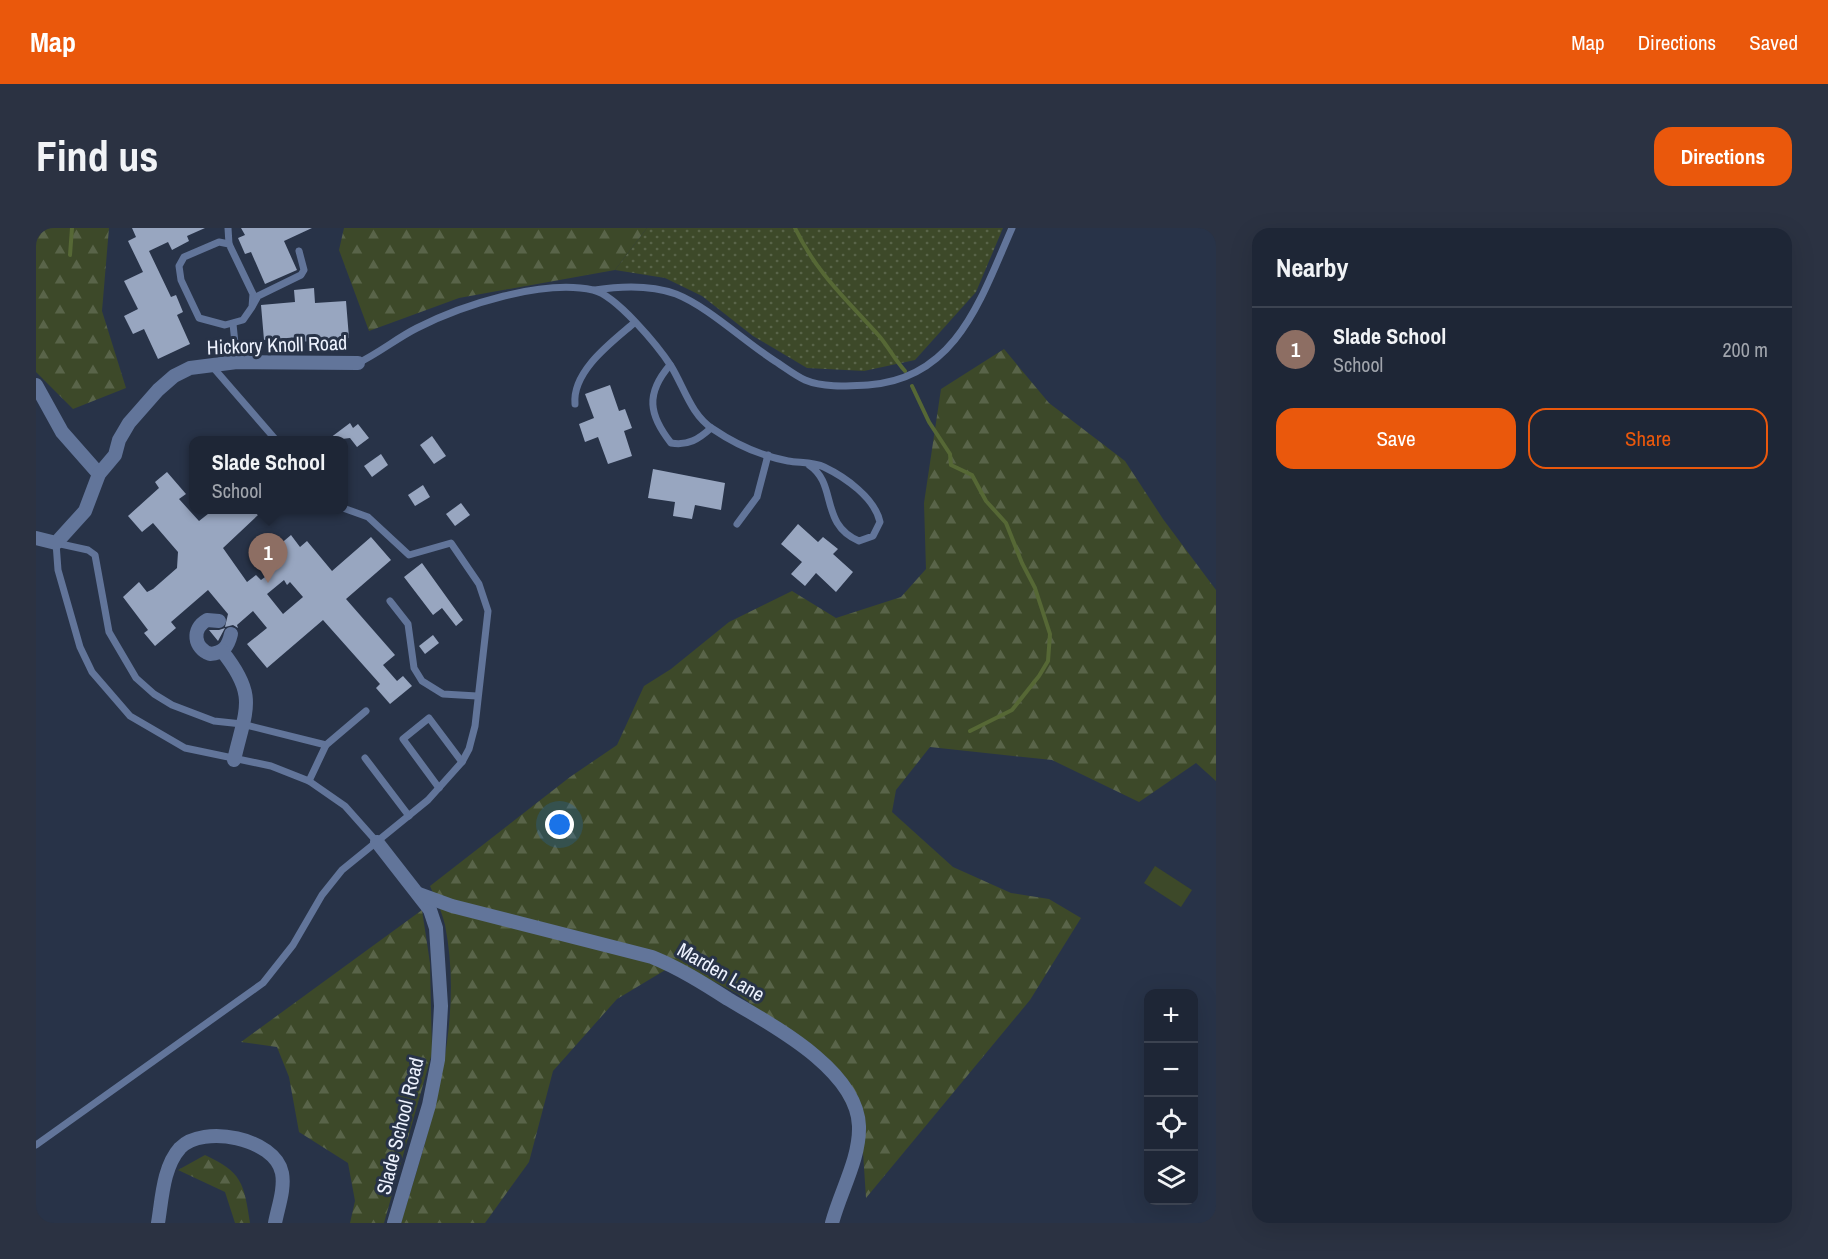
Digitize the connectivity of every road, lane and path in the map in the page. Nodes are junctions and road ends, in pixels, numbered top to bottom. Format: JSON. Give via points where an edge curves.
{"nodes":[{"id":1,"x":228,"y":228,"type":"edge"},
{"id":2,"x":1012,"y":228,"type":"edge"},
{"id":3,"x":229,"y":244,"type":"junction"},
{"id":4,"x":299,"y":251,"type":"dead end"},
{"id":5,"x":593,"y":290,"type":"junction"},
{"id":6,"x":252,"y":307,"type":"junction"},
{"id":7,"x":634,"y":323,"type":"junction"},
{"id":8,"x":233,"y":324,"type":"junction"},
{"id":9,"x":237,"y":362,"type":"junction"},
{"id":10,"x":358,"y":363,"type":"joint"},
{"id":11,"x":211,"y":365,"type":"junction"},
{"id":12,"x":670,"y":365,"type":"junction"},
{"id":13,"x":36,"y":385,"type":"edge"},
{"id":14,"x":575,"y":404,"type":"dead end"},
{"id":15,"x":711,"y":428,"type":"junction"},
{"id":16,"x":272,"y":436,"type":"edge"},
{"id":17,"x":768,"y":455,"type":"junction"},
{"id":18,"x":808,"y":465,"type":"junction"},
{"id":19,"x":99,"y":474,"type":"junction"},
{"id":20,"x":348,"y":510,"type":"edge"},
{"id":21,"x":737,"y":524,"type":"dead end"},
{"id":22,"x":36,"y":538,"type":"edge"},
{"id":23,"x":56,"y":543,"type":"junction"},
{"id":24,"x":390,"y":601,"type":"dead end"},
{"id":25,"x":219,"y":621,"type":"dead end"},
{"id":26,"x":231,"y":634,"type":"dead end"},
{"id":27,"x":222,"y":651,"type":"junction"},
{"id":28,"x":477,"y":696,"type":"junction"},
{"id":29,"x":366,"y":711,"type":"dead end"},
{"id":30,"x":242,"y":724,"type":"junction"},
{"id":31,"x":326,"y":745,"type":"junction"},
{"id":32,"x":365,"y":758,"type":"dead end"},
{"id":33,"x":234,"y":760,"type":"junction"},
{"id":34,"x":462,"y":762,"type":"junction"},
{"id":35,"x":309,"y":781,"type":"junction"},
{"id":36,"x":439,"y":788,"type":"junction"},
{"id":37,"x":409,"y":816,"type":"junction"},
{"id":38,"x":377,"y":842,"type":"junction"},
{"id":39,"x":419,"y":894,"type":"junction"},
{"id":40,"x":36,"y":1145,"type":"edge"},
{"id":41,"x":158,"y":1223,"type":"edge"},
{"id":42,"x":275,"y":1223,"type":"edge"},
{"id":43,"x":394,"y":1223,"type":"edge"},
{"id":44,"x":832,"y":1223,"type":"edge"}],
"edges":[{"from":1,"to":3,"type":"lane"},
{"from":2,"to":5,"type":"lane","via":[[975,310],[944,353],[919,374],[880,384],[841,387],[806,380],[677,294],[642,287]]},
{"from":3,"to":6,"type":"lane","via":[[253,294]]},
{"from":3,"to":8,"type":"lane","via":[[219,242],[205,248],[184,258],[179,266],[181,280],[199,318]]},
{"from":4,"to":6,"type":"lane","via":[[301,275],[258,297]]},
{"from":5,"to":7,"type":"lane","via":[[605,295]]},
{"from":5,"to":10,"type":"lane","via":[[528,291],[452,312],[416,328]]},
{"from":6,"to":8,"type":"lane","via":[[243,320]]},
{"from":7,"to":12,"type":"lane"},
{"from":7,"to":14,"type":"lane","via":[[580,378],[574,393]]},
{"from":8,"to":9,"type":"lane"},
{"from":9,"to":10,"type":"street","name":"Hickory Knoll Road"},
{"from":9,"to":11,"type":"street","name":"Hickory Knoll Road"},
{"from":11,"to":16,"type":"lane"},
{"from":11,"to":19,"type":"street","name":"Hickory Knoll Road","via":[[174,376],[158,390],[129,423],[115,455]]},
{"from":12,"to":15,"type":"lane","via":[[696,413]]},
{"from":12,"to":15,"type":"lane","via":[[653,397],[652,409],[658,426],[671,443],[680,445],[696,440]]},
{"from":13,"to":19,"type":"street","via":[[62,432]]},
{"from":15,"to":17,"type":"lane","via":[[748,449]]},
{"from":17,"to":18,"type":"lane"},
{"from":17,"to":21,"type":"lane","via":[[757,497]]},
{"from":18,"to":18,"type":"lane","via":[[822,478],[830,511],[839,528],[860,541],[873,536],[880,522],[876,508],[838,474],[821,465]]},
{"from":19,"to":23,"type":"street","name":"Hickory Knoll Road","via":[[85,511]]},
{"from":20,"to":28,"type":"lane","via":[[368,517],[409,555],[451,543],[487,602],[488,622]]},
{"from":22,"to":23,"type":"street"},
{"from":23,"to":30,"type":"lane","via":[[95,555],[109,632],[136,678],[154,694],[194,715]]},
{"from":23,"to":33,"type":"lane","via":[[58,570],[80,647],[92,672],[110,694],[130,716],[185,748]]},
{"from":24,"to":28,"type":"lane","via":[[408,624],[414,668],[423,681],[442,694]]},
{"from":25,"to":27,"type":"street","via":[[202,623],[196,637],[205,652]]},
{"from":26,"to":27,"type":"street"},
{"from":27,"to":30,"type":"street","via":[[247,688]]},
{"from":28,"to":34,"type":"lane","via":[[475,726]]},
{"from":29,"to":31,"type":"lane"},
{"from":30,"to":31,"type":"lane"},
{"from":30,"to":33,"type":"street"},
{"from":31,"to":35,"type":"lane"},
{"from":32,"to":37,"type":"lane"},
{"from":33,"to":35,"type":"lane","via":[[271,766]]},
{"from":34,"to":36,"type":"lane"},
{"from":34,"to":36,"type":"lane","via":[[429,718],[403,739]]},
{"from":35,"to":38,"type":"lane","via":[[345,806]]},
{"from":36,"to":37,"type":"lane"},
{"from":37,"to":38,"type":"lane"},
{"from":38,"to":39,"type":"street","name":"Slade School Road"},
{"from":38,"to":40,"type":"lane","via":[[342,870],[263,983]]},
{"from":39,"to":43,"type":"street","name":"Slade School Road","via":[[430,910],[435,928],[441,1006],[438,1060],[429,1105]]},
{"from":39,"to":44,"type":"street","name":"Marden Lane","via":[[652,957],[679,968],[801,1043],[841,1082],[859,1124],[858,1147]]},
{"from":41,"to":42,"type":"street","via":[[173,1158],[188,1142],[208,1134],[254,1144],[272,1154],[282,1173]]}]}
